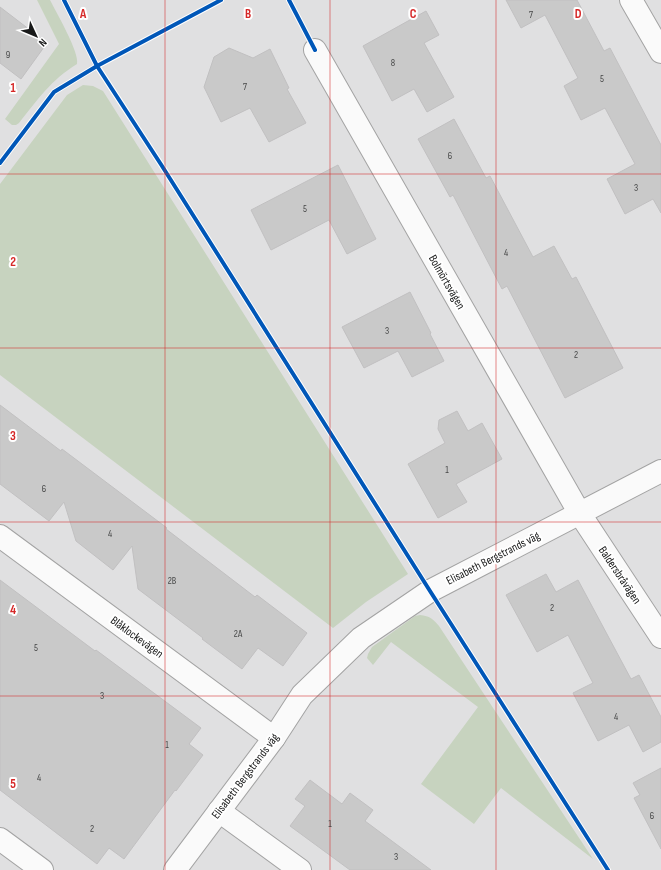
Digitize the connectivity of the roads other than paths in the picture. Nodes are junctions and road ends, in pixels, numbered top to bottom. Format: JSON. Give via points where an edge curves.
{"nodes":[{"id":1,"x":631,"y":0,"type":"edge"},
{"id":2,"x":315,"y":50,"type":"dead end"},
{"id":3,"x":661,"y":52,"type":"edge"},
{"id":4,"x":661,"y":471,"type":"edge"},
{"id":5,"x":580,"y":514,"type":"junction"},
{"id":6,"x":0,"y":536,"type":"edge"},
{"id":7,"x":661,"y":637,"type":"edge"},
{"id":8,"x":274,"y":738,"type":"junction"},
{"id":9,"x":219,"y":811,"type":"junction"},
{"id":10,"x":0,"y":839,"type":"edge"},
{"id":11,"x":42,"y":870,"type":"edge"},
{"id":12,"x":175,"y":870,"type":"edge"},
{"id":13,"x":300,"y":870,"type":"edge"}],
"edges":[{"from":1,"to":3,"type":"street"},
{"from":2,"to":5,"type":"street","name":"Bolmörtsvägen"},
{"from":4,"to":5,"type":"street","name":"Elisabeth Bergstrands väg"},
{"from":5,"to":7,"type":"street","name":"Baldersbråvägen"},
{"from":5,"to":8,"type":"street","name":"Elisabeth Bergstrands väg","via":[[430,591],[361,638],[302,695]]},
{"from":6,"to":8,"type":"street","name":"Blåklockevägen"},
{"from":8,"to":9,"type":"street","name":"Elisabeth Bergstrands väg"},
{"from":9,"to":12,"type":"street","name":"Elisabeth Bergstrands väg"},
{"from":9,"to":13,"type":"street"},
{"from":10,"to":11,"type":"street"}]}
